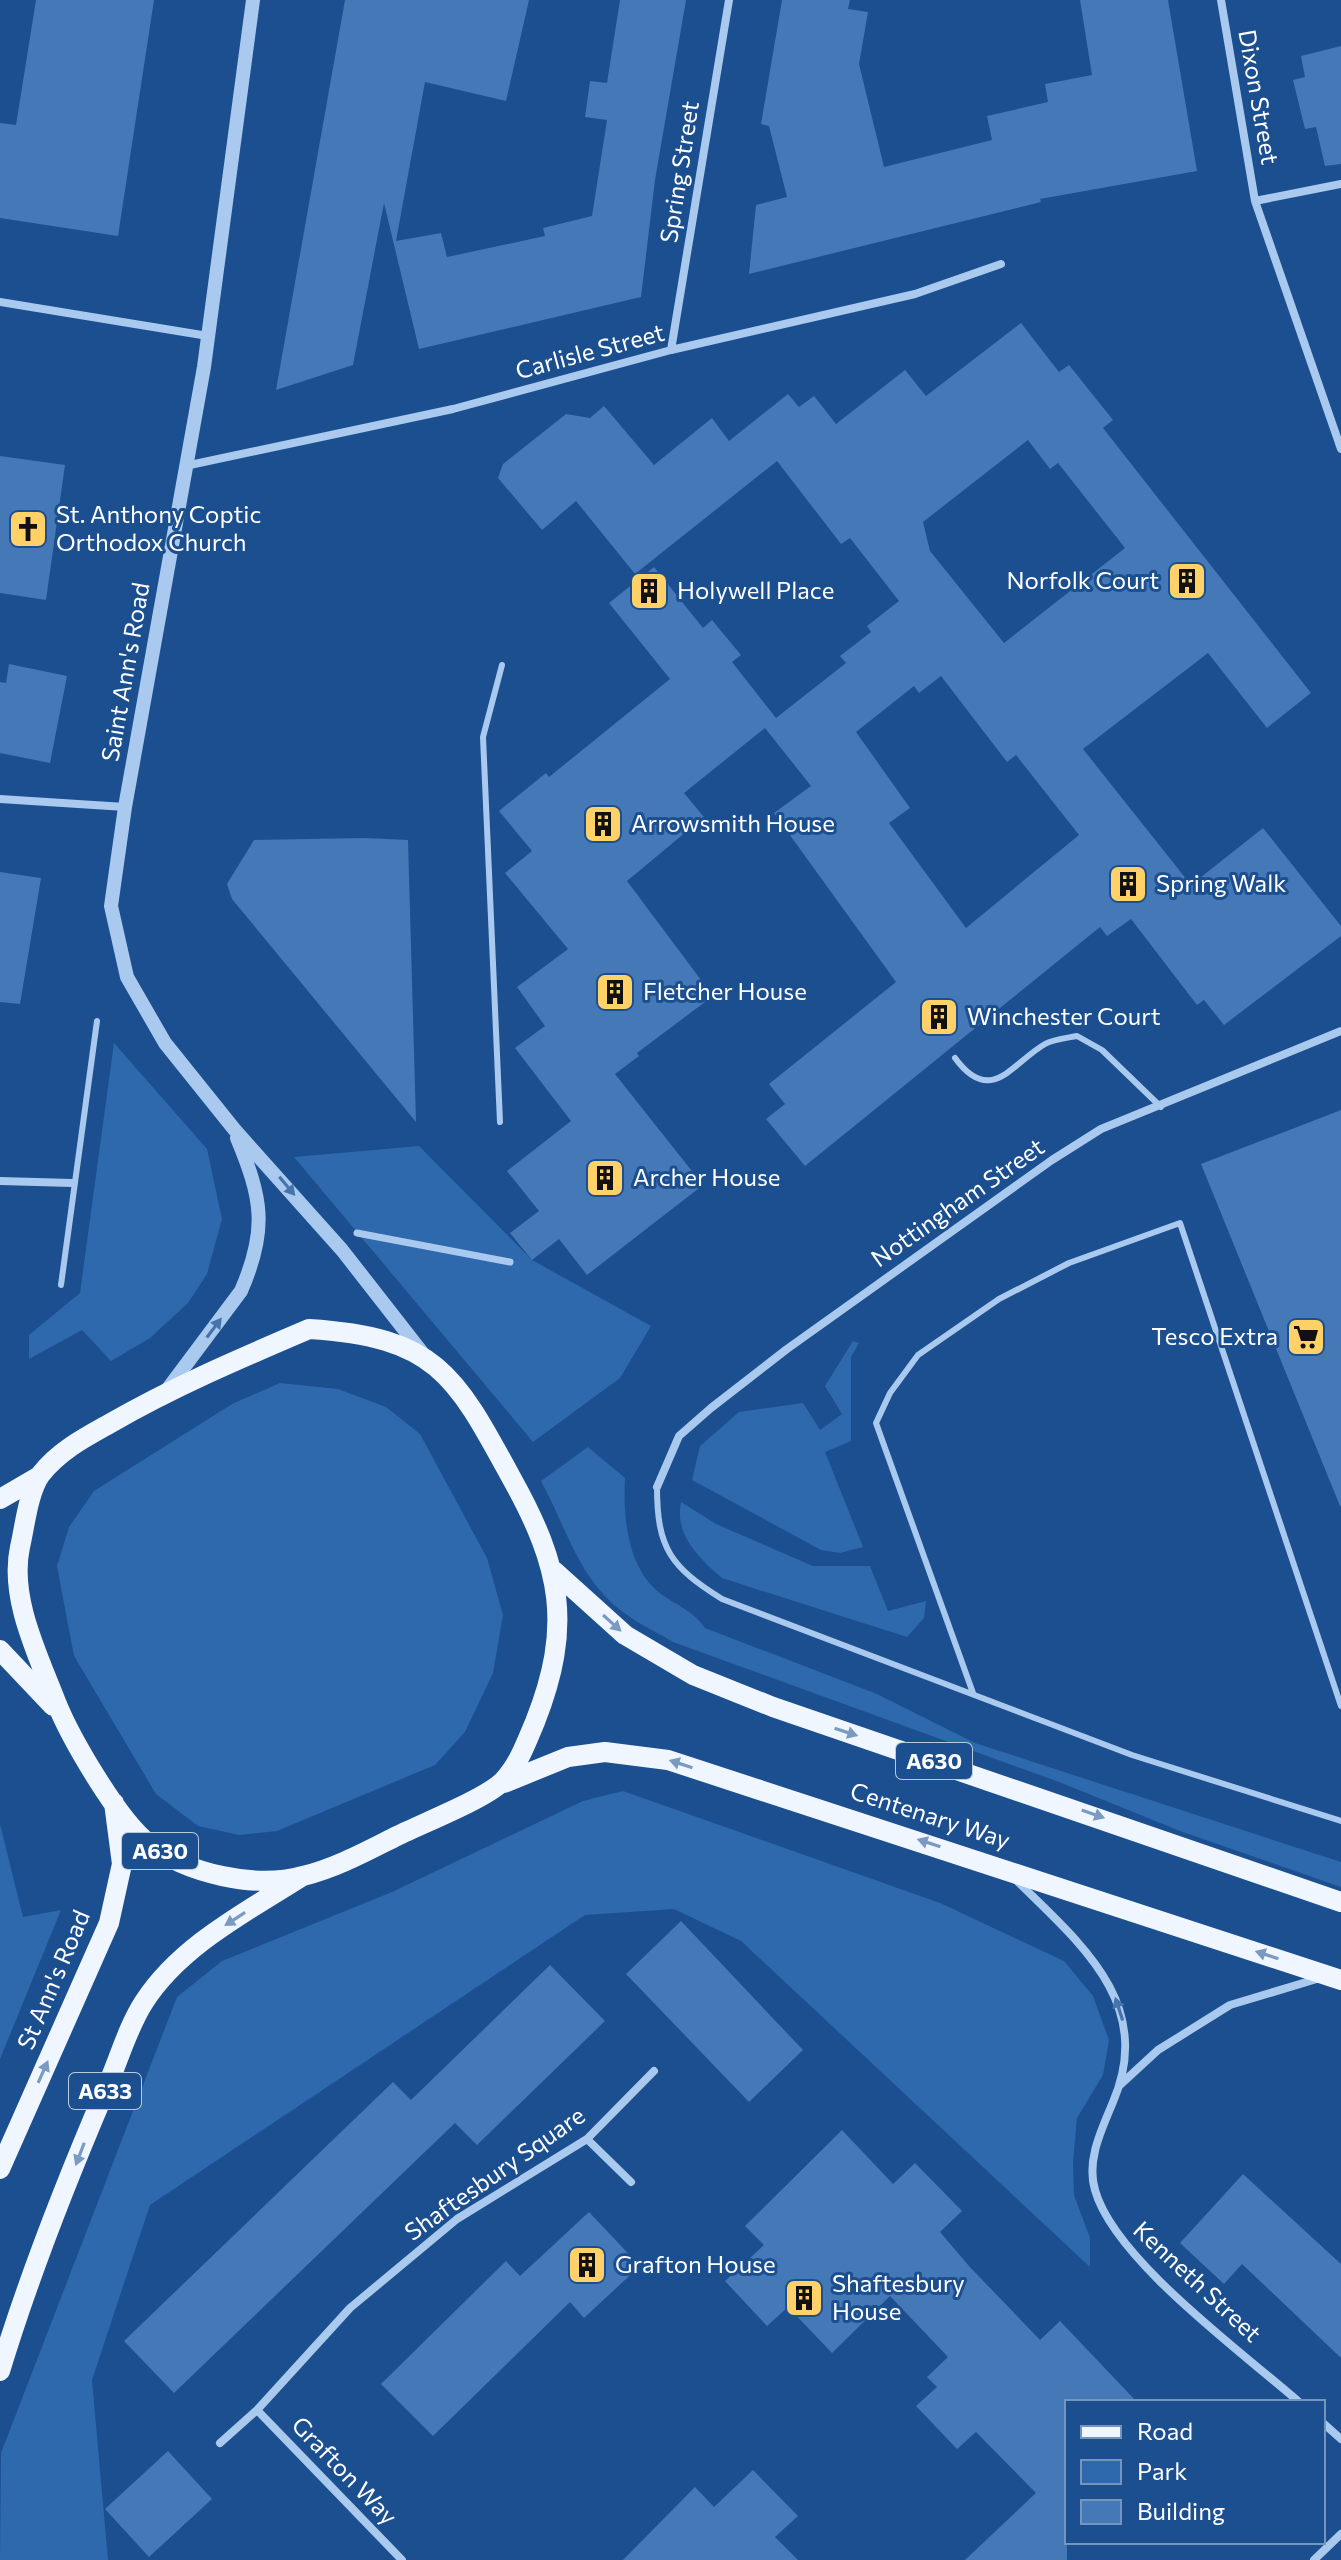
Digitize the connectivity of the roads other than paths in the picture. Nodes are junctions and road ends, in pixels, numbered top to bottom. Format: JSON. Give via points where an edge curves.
{"nodes":[{"id":1,"x":253,"y":0,"type":"edge"},
{"id":2,"x":729,"y":0,"type":"edge"},
{"id":3,"x":1221,"y":0,"type":"edge"},
{"id":4,"x":1341,"y":184,"type":"edge"},
{"id":5,"x":1255,"y":201,"type":"junction"},
{"id":6,"x":1001,"y":264,"type":"dead end"},
{"id":7,"x":0,"y":302,"type":"edge"},
{"id":8,"x":208,"y":336,"type":"junction"},
{"id":9,"x":671,"y":350,"type":"junction"},
{"id":10,"x":1341,"y":449,"type":"edge"},
{"id":11,"x":185,"y":466,"type":"junction"},
{"id":12,"x":502,"y":665,"type":"dead end"},
{"id":13,"x":0,"y":799,"type":"edge"},
{"id":14,"x":125,"y":807,"type":"junction"},
{"id":15,"x":97,"y":1021,"type":"dead end"},
{"id":16,"x":1341,"y":1031,"type":"edge"},
{"id":17,"x":955,"y":1058,"type":"dead end"},
{"id":18,"x":1161,"y":1107,"type":"junction"},
{"id":19,"x":500,"y":1122,"type":"dead end"},
{"id":20,"x":234,"y":1129,"type":"junction"},
{"id":21,"x":0,"y":1181,"type":"edge"},
{"id":22,"x":72,"y":1183,"type":"junction"},
{"id":23,"x":357,"y":1233,"type":"dead end"},
{"id":24,"x":510,"y":1262,"type":"dead end"},
{"id":25,"x":61,"y":1285,"type":"dead end"},
{"id":26,"x":424,"y":1355,"type":"junction"},
{"id":27,"x":167,"y":1391,"type":"junction"},
{"id":28,"x":38,"y":1477,"type":"junction"},
{"id":29,"x":657,"y":1487,"type":"joint"},
{"id":30,"x":0,"y":1499,"type":"edge"},
{"id":31,"x":554,"y":1571,"type":"junction"},
{"id":32,"x":0,"y":1650,"type":"edge"},
{"id":33,"x":973,"y":1693,"type":"junction"},
{"id":34,"x":1341,"y":1706,"type":"edge"},
{"id":35,"x":61,"y":1715,"type":"junction"},
{"id":36,"x":500,"y":1784,"type":"junction"},
{"id":37,"x":114,"y":1803,"type":"junction"},
{"id":38,"x":1341,"y":1821,"type":"edge"},
{"id":39,"x":1003,"y":1867,"type":"junction"},
{"id":40,"x":301,"y":1877,"type":"junction"},
{"id":41,"x":1341,"y":1902,"type":"edge"},
{"id":42,"x":1335,"y":1978,"type":"edge"},
{"id":43,"x":654,"y":2071,"type":"dead end"},
{"id":44,"x":1120,"y":2086,"type":"junction"},
{"id":45,"x":587,"y":2139,"type":"junction"},
{"id":46,"x":0,"y":2169,"type":"edge"},
{"id":47,"x":631,"y":2182,"type":"dead end"},
{"id":48,"x":0,"y":2371,"type":"edge"},
{"id":49,"x":1297,"y":2400,"type":"edge"},
{"id":50,"x":257,"y":2410,"type":"junction"},
{"id":51,"x":1325,"y":2425,"type":"edge"},
{"id":52,"x":1341,"y":2439,"type":"edge"},
{"id":53,"x":220,"y":2443,"type":"dead end"},
{"id":54,"x":1341,"y":2534,"type":"edge"},
{"id":55,"x":402,"y":2560,"type":"edge"},
{"id":56,"x":1314,"y":2560,"type":"edge"}],
"edges":[{"from":1,"to":8,"type":"street","name":"Saint Ann's Road"},
{"from":2,"to":9,"type":"street","name":"Spring Street"},
{"from":3,"to":5,"type":"street","name":"Dixon Street"},
{"from":4,"to":5,"type":"street"},
{"from":5,"to":10,"type":"street","name":"Dixon Street"},
{"from":6,"to":9,"type":"street","name":"Carlisle Street","via":[[915,294]]},
{"from":7,"to":8,"type":"street"},
{"from":8,"to":11,"type":"street","name":"Saint Ann's Road"},
{"from":9,"to":11,"type":"street","name":"Carlisle Street","via":[[453,409]]},
{"from":11,"to":14,"type":"street","name":"Saint Ann's Road"},
{"from":12,"to":19,"type":"lane","via":[[483,737]]},
{"from":13,"to":14,"type":"street"},
{"from":14,"to":20,"type":"street","name":"Saint Ann's Road","via":[[111,906],[127,977],[165,1043]]},
{"from":15,"to":22,"type":"lane"},
{"from":16,"to":18,"type":"street","name":"Nottingham Street"},
{"from":17,"to":18,"type":"lane","via":[[981,1080],[998,1080],[1046,1044],[1077,1036],[1102,1050]]},
{"from":18,"to":29,"type":"street","name":"Nottingham Street","via":[[1101,1129],[1052,1160],[749,1377],[679,1436]]},
{"from":20,"to":26,"type":"street","name":"Saint Ann's Road","one_way":true,"via":[[342,1250]]},
{"from":27,"to":20,"type":"street","name":"Saint Ann's Road","one_way":true,"via":[[241,1291],[249,1272],[260,1226],[256,1185]]},
{"from":21,"to":22,"type":"street"},
{"from":22,"to":25,"type":"lane"},
{"from":23,"to":24,"type":"street"},
{"from":26,"to":27,"type":"main road","number":"A630","via":[[368,1334],[309,1329]]},
{"from":26,"to":31,"type":"main road","number":"A630","via":[[473,1407],[519,1490]]},
{"from":27,"to":28,"type":"main road","number":"A630","via":[[66,1448]]},
{"from":28,"to":30,"type":"main road","number":"A630"},
{"from":28,"to":35,"type":"main road","number":"A630","via":[[16,1568],[27,1624]]},
{"from":29,"to":33,"type":"lane","via":[[665,1547],[686,1577],[722,1599]]},
{"from":31,"to":36,"type":"main road","number":"A630","via":[[560,1626],[546,1693],[520,1759]]},
{"from":31,"to":41,"type":"main road","number":"A630","one_way":true,"via":[[625,1635],[693,1675]]},
{"from":32,"to":35,"type":"main road","number":"A630"},
{"from":33,"to":34,"type":"lane","via":[[876,1423],[918,1355],[999,1299],[1069,1263],[1180,1223]]},
{"from":33,"to":38,"type":"lane","via":[[1132,1755]]},
{"from":35,"to":37,"type":"main road","number":"A630"},
{"from":39,"to":36,"type":"main road","name":"Centenary Way","number":"A630","one_way":true,"via":[[668,1760],[605,1752],[568,1757]]},
{"from":36,"to":40,"type":"main road","number":"A630","via":[[361,1854]]},
{"from":37,"to":40,"type":"main road","number":"A630","via":[[148,1844],[186,1865],[243,1880]]},
{"from":46,"to":37,"type":"main road","name":"St Ann's Road","number":"A633","one_way":true,"via":[[109,1923],[122,1864]]},
{"from":42,"to":39,"type":"main road","name":"Centenary Way","number":"A630","one_way":true},
{"from":44,"to":39,"type":"street","name":"Kenneth Street","one_way":true,"via":[[1126,2052],[1111,1986],[1090,1953]]},
{"from":40,"to":48,"type":"main road","number":"A633","one_way":true,"via":[[212,1934],[144,2002],[16,2317]]},
{"from":42,"to":44,"type":"street","name":"Kenneth Street","via":[[1230,2005],[1158,2050]]},
{"from":43,"to":45,"type":"street","name":"Shaftesbury Square"},
{"from":44,"to":49,"type":"street","name":"Kenneth Street","via":[[1093,2152],[1094,2187],[1108,2224],[1139,2262]]},
{"from":45,"to":47,"type":"street"},
{"from":45,"to":50,"type":"street","name":"Shaftesbury Square","via":[[457,2219],[350,2308]]},
{"from":50,"to":53,"type":"street","name":"Shaftesbury Square"},
{"from":50,"to":55,"type":"street","name":"Grafton Way"},
{"from":51,"to":52,"type":"street"},
{"from":54,"to":56,"type":"street"}]}
